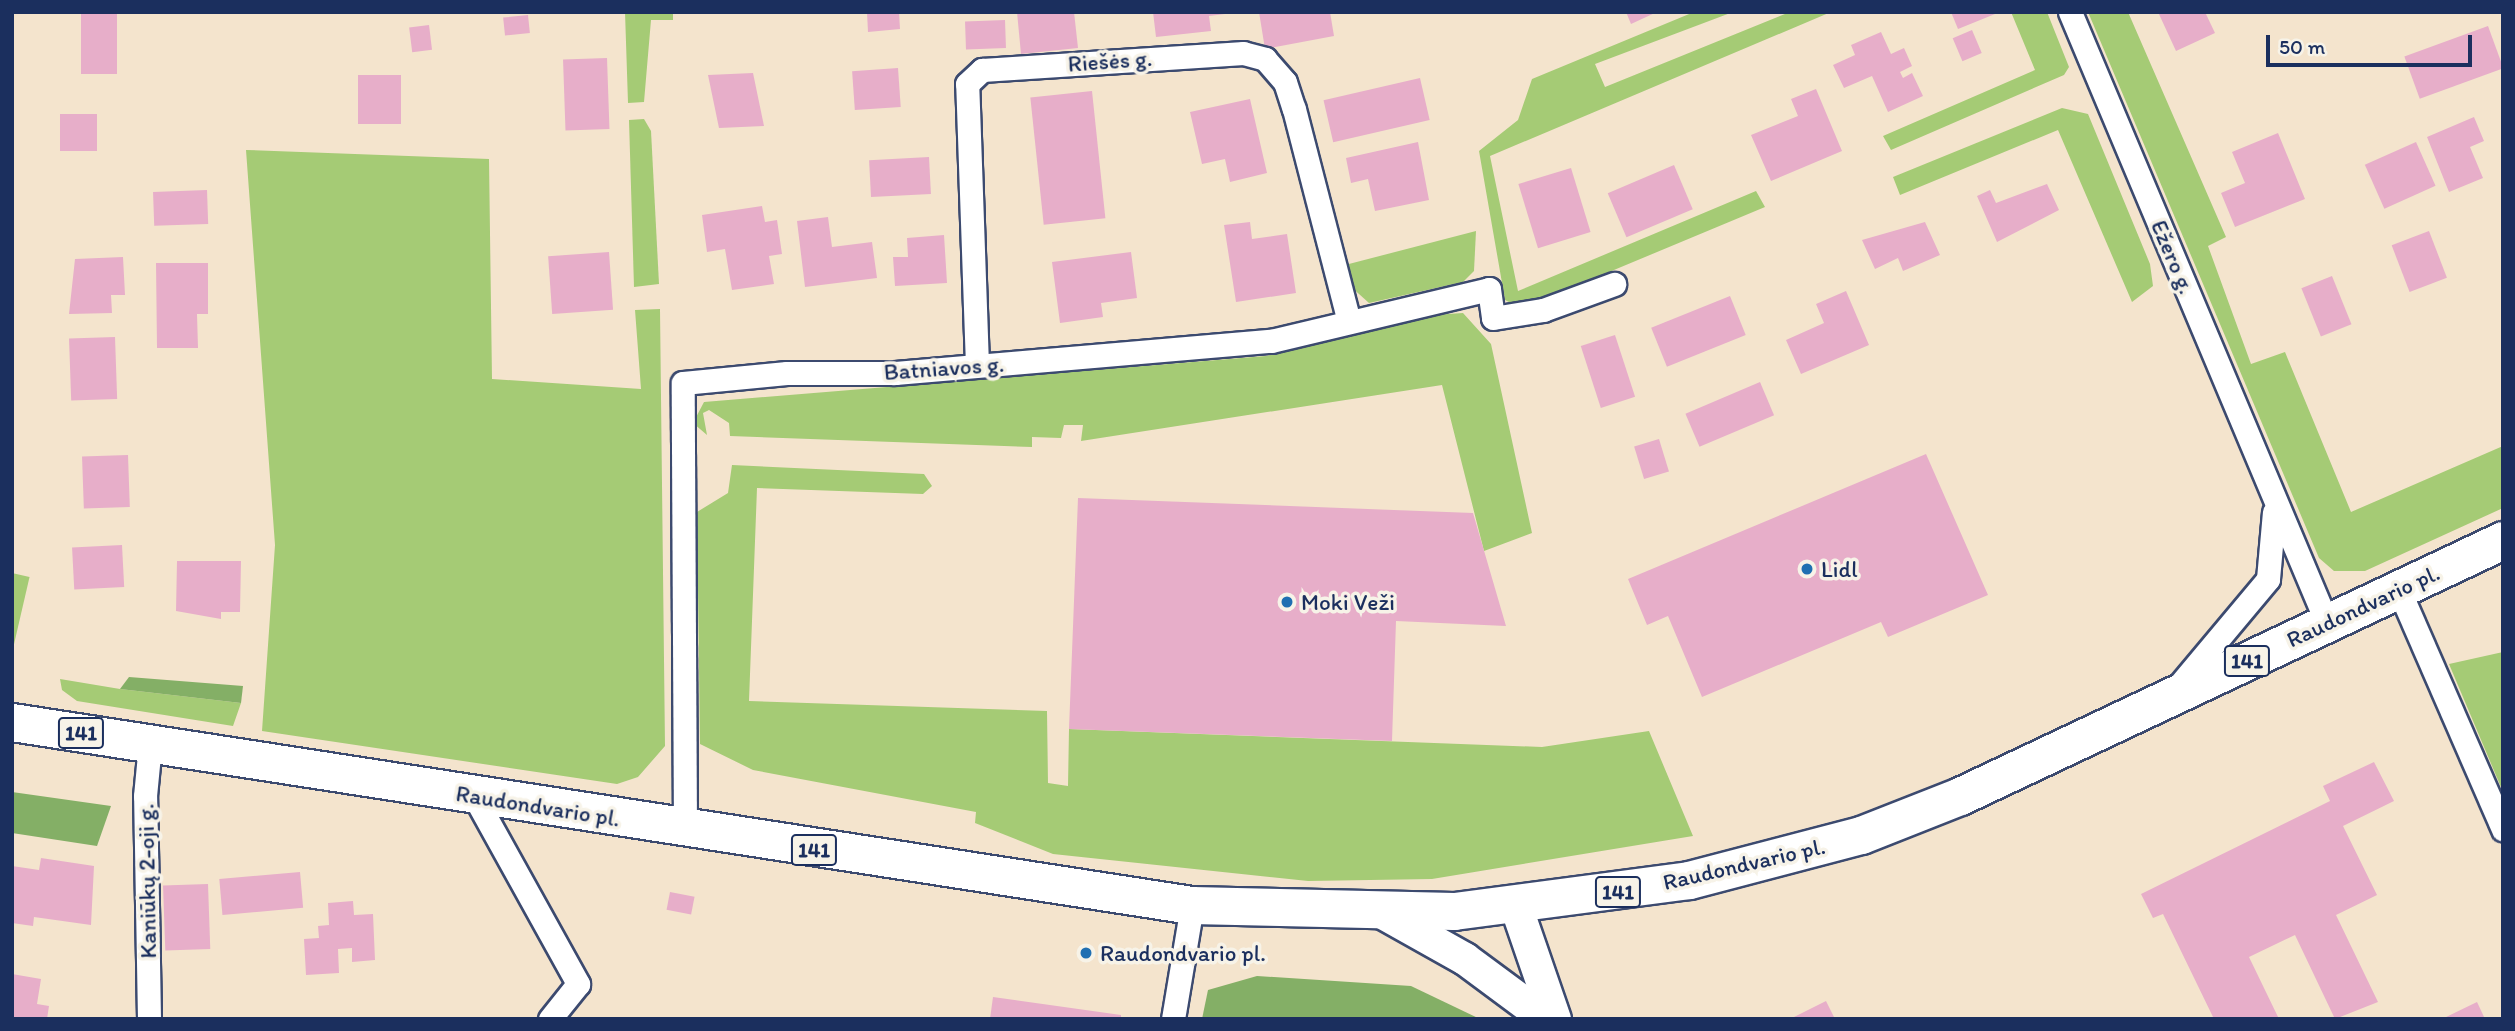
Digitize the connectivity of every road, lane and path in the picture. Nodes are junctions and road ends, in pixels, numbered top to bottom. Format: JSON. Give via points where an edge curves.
{"nodes":[{"id":1,"x":2070,"y":12,"type":"edge"},
{"id":2,"x":1614,"y":284,"type":"dead end"},
{"id":3,"x":1348,"y":318,"type":"junction"},
{"id":4,"x":977,"y":366,"type":"junction"},
{"id":5,"x":2274,"y":502,"type":"junction"},
{"id":6,"x":2503,"y":540,"type":"edge"},
{"id":7,"x":2399,"y":590,"type":"junction"},
{"id":8,"x":2327,"y":623,"type":"junction"},
{"id":9,"x":2168,"y":698,"type":"junction"},
{"id":10,"x":12,"y":722,"type":"edge"},
{"id":11,"x":150,"y":744,"type":"junction"},
{"id":12,"x":474,"y":796,"type":"junction"},
{"id":13,"x":2503,"y":828,"type":"edge"},
{"id":14,"x":685,"y":829,"type":"junction"},
{"id":15,"x":1192,"y":905,"type":"junction"},
{"id":16,"x":1516,"y":906,"type":"junction"},
{"id":17,"x":1383,"y":913,"type":"junction"},
{"id":18,"x":149,"y":1019,"type":"edge"},
{"id":19,"x":550,"y":1019,"type":"edge"},
{"id":20,"x":1173,"y":1019,"type":"edge"},
{"id":21,"x":1546,"y":1019,"type":"edge"},
{"id":22,"x":1555,"y":1019,"type":"edge"}],
"edges":[{"from":1,"to":5,"type":"street","name":"Ežero g."},
{"from":2,"to":3,"type":"street","name":"Batniavos g.","via":[[1543,310],[1493,318],[1489,289]]},
{"from":3,"to":4,"type":"street","name":"Batniavos g.","via":[[1271,341]]},
{"from":3,"to":4,"type":"street","name":"Riešės g.","via":[[1294,109],[1285,82],[1265,59],[1243,53],[982,70],[967,84]]},
{"from":4,"to":14,"type":"street","name":"Batniavos g.","via":[[683,383]]},
{"from":5,"to":8,"type":"street","name":"Ežero g."},
{"from":5,"to":9,"type":"street","name":"Ežero g.","via":[[2268,579]]},
{"from":6,"to":7,"type":"main road","name":"Raudondvario pl.","number":"141"},
{"from":7,"to":8,"type":"main road","name":"Raudondvario pl.","number":"141"},
{"from":7,"to":13,"type":"street"},
{"from":8,"to":9,"type":"main road","name":"Raudondvario pl.","number":"141"},
{"from":9,"to":16,"type":"main road","name":"Raudondvario pl.","number":"141","via":[[1861,835],[1719,874]]},
{"from":10,"to":11,"type":"main road","name":"Raudondvario pl.","number":"141"},
{"from":11,"to":12,"type":"main road","name":"Raudondvario pl.","number":"141"},
{"from":11,"to":18,"type":"street","name":"Kaniūkų 2-oji g.","via":[[145,796]]},
{"from":12,"to":14,"type":"main road","name":"Raudondvario pl.","number":"141"},
{"from":12,"to":19,"type":"street","via":[[578,984]]},
{"from":14,"to":15,"type":"main road","name":"Raudondvario pl.","number":"141"},
{"from":15,"to":17,"type":"main road","name":"Raudondvario pl.","number":"141"},
{"from":15,"to":20,"type":"street"},
{"from":16,"to":17,"type":"main road","name":"Raudondvario pl.","number":"141"},
{"from":16,"to":22,"type":"main road"},
{"from":17,"to":21,"type":"main road","via":[[1475,966]]}]}
